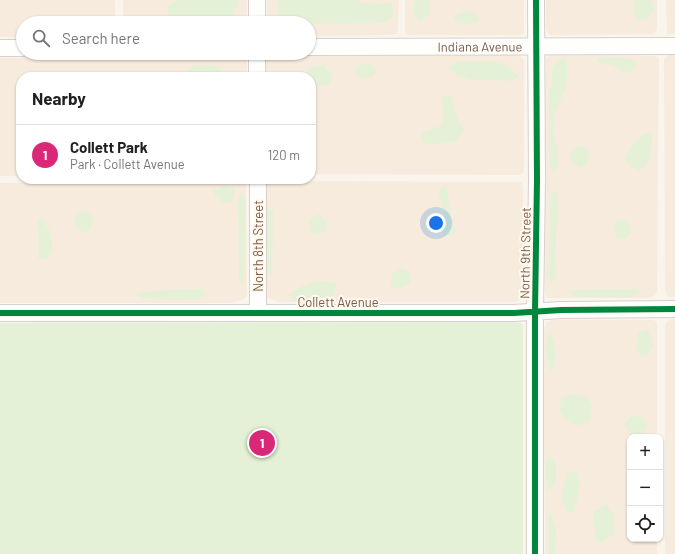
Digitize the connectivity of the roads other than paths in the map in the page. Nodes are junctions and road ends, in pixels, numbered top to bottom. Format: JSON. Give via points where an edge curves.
{"nodes":[{"id":1,"x":257,"y":0,"type":"edge"},
{"id":2,"x":536,"y":0,"type":"edge"},
{"id":3,"x":257,"y":16,"type":"edge"},
{"id":4,"x":536,"y":46,"type":"junction"},
{"id":5,"x":675,"y":46,"type":"edge"},
{"id":6,"x":316,"y":47,"type":"edge"},
{"id":7,"x":0,"y":48,"type":"edge"},
{"id":8,"x":16,"y":48,"type":"edge"},
{"id":9,"x":257,"y":60,"type":"edge"},
{"id":10,"x":257,"y":72,"type":"edge"},
{"id":11,"x":258,"y":184,"type":"edge"},
{"id":12,"x":675,"y":309,"type":"edge"},
{"id":13,"x":535,"y":311,"type":"junction"},
{"id":14,"x":258,"y":313,"type":"junction"},
{"id":15,"x":0,"y":314,"type":"edge"},
{"id":16,"x":534,"y":554,"type":"edge"}],
"edges":[{"from":1,"to":3,"type":"street"},
{"from":2,"to":4,"type":"street","name":"North 9th Street"},
{"from":4,"to":5,"type":"street","name":"Indiana Avenue"},
{"from":4,"to":6,"type":"street","name":"Indiana Avenue"},
{"from":4,"to":13,"type":"street","name":"North 9th Street"},
{"from":7,"to":8,"type":"street"},
{"from":9,"to":10,"type":"street"},
{"from":11,"to":14,"type":"street","name":"North 8th Street"},
{"from":12,"to":13,"type":"street","name":"Collett Avenue"},
{"from":13,"to":14,"type":"street","name":"Collett Avenue"},
{"from":13,"to":16,"type":"street","name":"North 9th Street"},
{"from":14,"to":15,"type":"street","name":"Collett Avenue"}]}
